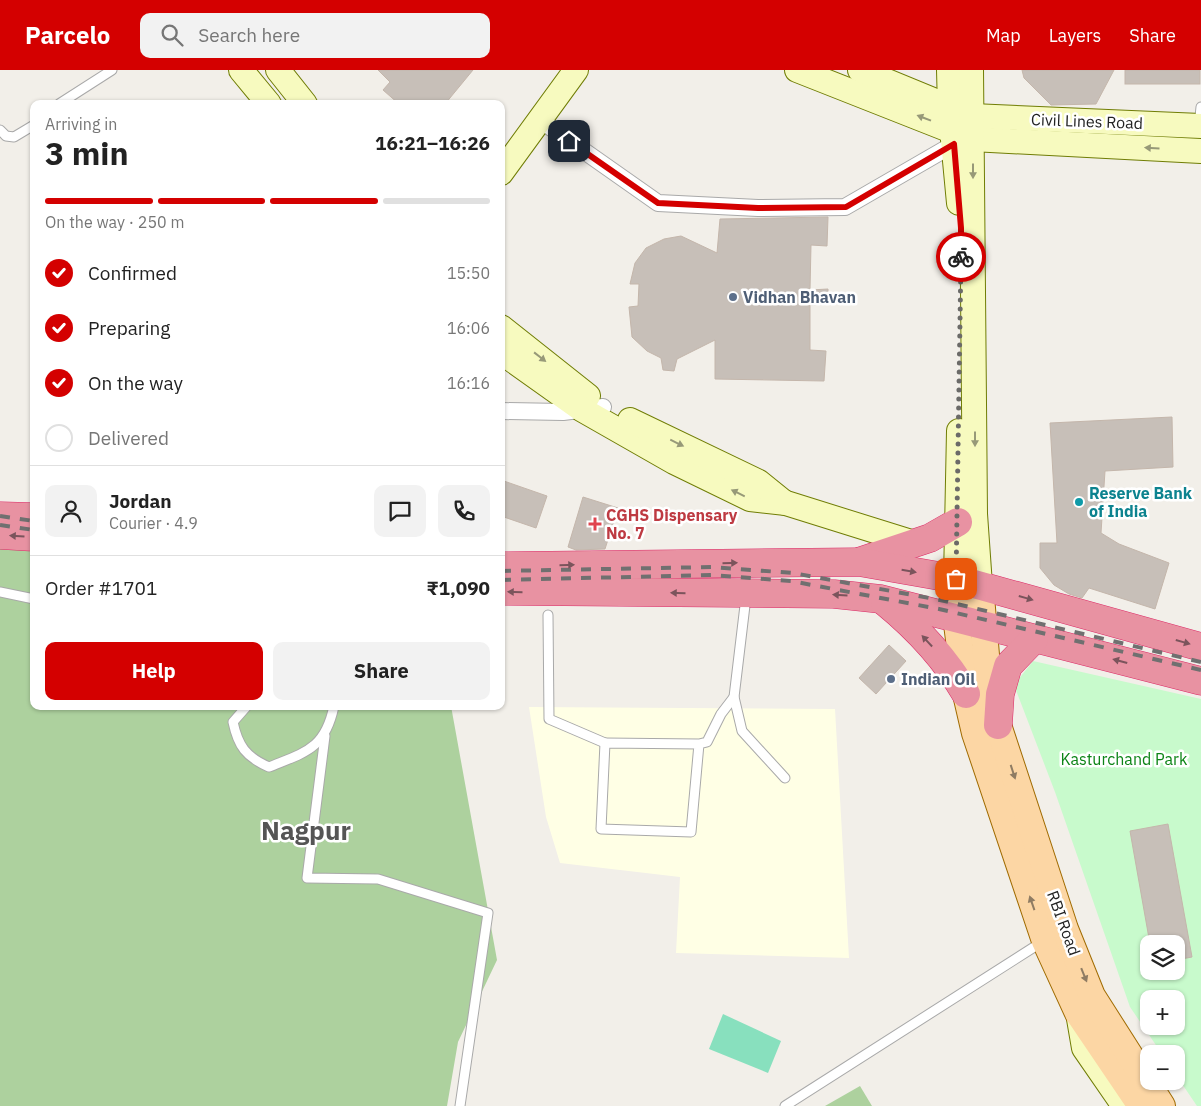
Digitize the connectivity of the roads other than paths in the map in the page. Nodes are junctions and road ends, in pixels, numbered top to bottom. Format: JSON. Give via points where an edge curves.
{"nodes":[{"id":1,"x":112,"y":70,"type":"edge"},
{"id":2,"x":576,"y":70,"type":"edge"},
{"id":3,"x":796,"y":70,"type":"edge"},
{"id":4,"x":860,"y":70,"type":"edge"},
{"id":5,"x":949,"y":70,"type":"edge"},
{"id":6,"x":970,"y":70,"type":"edge"},
{"id":7,"x":279,"y":71,"type":"edge"},
{"id":8,"x":255,"y":87,"type":"edge"},
{"id":9,"x":65,"y":100,"type":"edge"},
{"id":10,"x":302,"y":100,"type":"edge"},
{"id":11,"x":540,"y":120,"type":"junction"},
{"id":12,"x":1200,"y":120,"type":"edge"},
{"id":13,"x":30,"y":127,"type":"edge"},
{"id":14,"x":960,"y":127,"type":"junction"},
{"id":15,"x":0,"y":130,"type":"edge"},
{"id":16,"x":1201,"y":151,"type":"edge"},
{"id":17,"x":505,"y":168,"type":"edge"},
{"id":18,"x":505,"y":331,"type":"edge"},
{"id":19,"x":505,"y":354,"type":"edge"},
{"id":20,"x":592,"y":408,"type":"junction"},
{"id":21,"x":505,"y":411,"type":"edge"},
{"id":22,"x":0,"y":516,"type":"edge"},
{"id":23,"x":30,"y":517,"type":"edge"},
{"id":24,"x":958,"y":522,"type":"junction"},
{"id":25,"x":0,"y":535,"type":"edge"},
{"id":26,"x":30,"y":537,"type":"edge"},
{"id":27,"x":914,"y":543,"type":"junction"},
{"id":28,"x":859,"y":562,"type":"junction"},
{"id":29,"x":505,"y":566,"type":"edge"},
{"id":30,"x":968,"y":582,"type":"junction"},
{"id":31,"x":0,"y":592,"type":"edge"},
{"id":32,"x":505,"y":592,"type":"edge"},
{"id":33,"x":746,"y":594,"type":"junction"},
{"id":34,"x":30,"y":598,"type":"edge"},
{"id":35,"x":881,"y":599,"type":"junction"},
{"id":36,"x":548,"y":615,"type":"dead end"},
{"id":37,"x":956,"y":617,"type":"junction"},
{"id":38,"x":983,"y":625,"type":"junction"},
{"id":39,"x":1034,"y":639,"type":"junction"},
{"id":40,"x":1201,"y":647,"type":"edge"},
{"id":41,"x":1201,"y":681,"type":"edge"},
{"id":42,"x":966,"y":694,"type":"junction"},
{"id":43,"x":734,"y":697,"type":"junction"},
{"id":44,"x":244,"y":710,"type":"edge"},
{"id":45,"x":333,"y":710,"type":"edge"},
{"id":46,"x":998,"y":725,"type":"junction"},
{"id":47,"x":325,"y":736,"type":"junction"},
{"id":48,"x":605,"y":743,"type":"junction"},
{"id":49,"x":698,"y":744,"type":"junction"},
{"id":50,"x":785,"y":778,"type":"dead end"},
{"id":51,"x":1055,"y":935,"type":"junction"},
{"id":52,"x":1078,"y":1013,"type":"junction"},
{"id":53,"x":460,"y":1106,"type":"edge"},
{"id":54,"x":785,"y":1106,"type":"edge"},
{"id":55,"x":1124,"y":1106,"type":"edge"},
{"id":56,"x":1141,"y":1106,"type":"edge"},
{"id":57,"x":1162,"y":1106,"type":"edge"}],
"edges":[{"from":1,"to":9,"type":"lane"},
{"from":2,"to":11,"type":"street"},
{"from":14,"to":3,"type":"street","one_way":true},
{"from":4,"to":14,"type":"street"},
{"from":5,"to":14,"type":"street"},
{"from":6,"to":14,"type":"street"},
{"from":7,"to":8,"type":"street"},
{"from":7,"to":10,"type":"street"},
{"from":11,"to":14,"type":"street","via":[[658,203],[758,208],[846,207]]},
{"from":11,"to":17,"type":"street"},
{"from":12,"to":14,"type":"street","name":"Civil Lines Road"},
{"from":13,"to":15,"type":"lane","via":[[14,137],[6,136]]},
{"from":16,"to":14,"type":"street","one_way":true},
{"from":14,"to":24,"type":"street"},
{"from":14,"to":30,"type":"street","one_way":true,"via":[[975,514]]},
{"from":18,"to":20,"type":"street","one_way":true},
{"from":19,"to":20,"type":"street"},
{"from":20,"to":21,"type":"street","via":[[563,412]]},
{"from":20,"to":27,"type":"street","via":[[759,482],[786,503]]},
{"from":22,"to":23,"type":"highway"},
{"from":24,"to":27,"type":"highway"},
{"from":24,"to":30,"type":"street"},
{"from":26,"to":25,"type":"highway","one_way":true},
{"from":27,"to":28,"type":"highway"},
{"from":29,"to":28,"type":"highway","one_way":true},
{"from":28,"to":30,"type":"highway","one_way":true},
{"from":30,"to":37,"type":"main road"},
{"from":30,"to":38,"type":"main road","name":"RBI Road"},
{"from":30,"to":40,"type":"highway","one_way":true},
{"from":31,"to":34,"type":"lane"},
{"from":33,"to":32,"type":"highway","one_way":true},
{"from":35,"to":33,"type":"highway","one_way":true,"via":[[834,594]]},
{"from":33,"to":43,"type":"lane"},
{"from":35,"to":37,"type":"highway"},
{"from":42,"to":35,"type":"highway","one_way":true,"via":[[952,670],[911,623]]},
{"from":36,"to":48,"type":"lane","via":[[549,719]]},
{"from":37,"to":38,"type":"highway"},
{"from":37,"to":42,"type":"main road"},
{"from":38,"to":39,"type":"highway"},
{"from":38,"to":46,"type":"main road","name":"RBI Road","via":[[989,690]]},
{"from":41,"to":39,"type":"highway","one_way":true},
{"from":39,"to":46,"type":"highway","via":[[1008,666],[1000,694]]},
{"from":51,"to":42,"type":"main road","one_way":true,"via":[[975,733]]},
{"from":43,"to":49,"type":"lane","via":[[707,742]]},
{"from":43,"to":50,"type":"lane","via":[[742,731]]},
{"from":44,"to":47,"type":"lane","via":[[233,722],[237,741],[254,760],[269,767],[306,752]]},
{"from":45,"to":47,"type":"lane"},
{"from":46,"to":51,"type":"main road","name":"RBI Road","one_way":true},
{"from":47,"to":53,"type":"lane","via":[[307,878],[378,879],[488,913]]},
{"from":48,"to":49,"type":"lane"},
{"from":48,"to":49,"type":"lane","via":[[602,829],[691,832]]},
{"from":51,"to":52,"type":"main road"},
{"from":51,"to":54,"type":"lane"},
{"from":51,"to":57,"type":"main road","name":"RBI Road","one_way":true},
{"from":52,"to":55,"type":"street","via":[[1084,1048]]},
{"from":52,"to":56,"type":"main road"}]}
